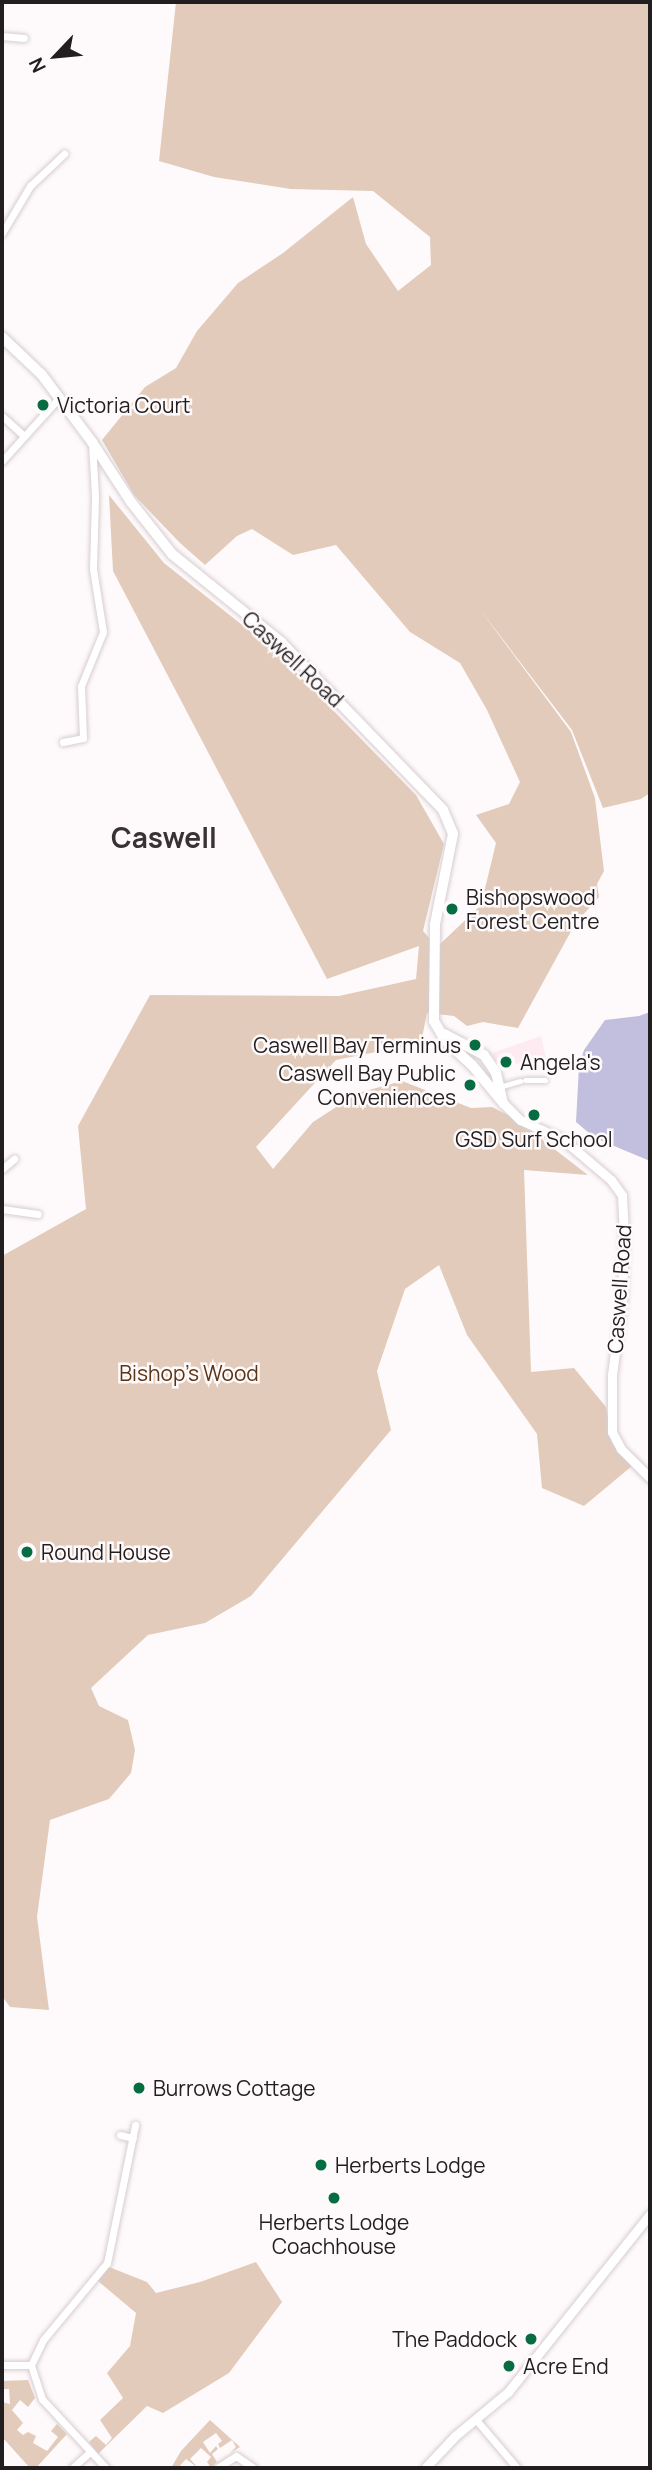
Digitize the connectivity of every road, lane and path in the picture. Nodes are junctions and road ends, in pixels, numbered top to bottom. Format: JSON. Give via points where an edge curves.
{"nodes":[{"id":1,"x":2,"y":36,"type":"edge"},
{"id":2,"x":24,"y":38,"type":"dead end"},
{"id":3,"x":64,"y":154,"type":"dead end"},
{"id":4,"x":2,"y":233,"type":"edge"},
{"id":5,"x":2,"y":337,"type":"edge"},
{"id":6,"x":59,"y":397,"type":"junction"},
{"id":7,"x":2,"y":416,"type":"edge"},
{"id":8,"x":24,"y":436,"type":"junction"},
{"id":9,"x":92,"y":442,"type":"junction"},
{"id":10,"x":2,"y":461,"type":"edge"},
{"id":11,"x":63,"y":742,"type":"dead end"},
{"id":12,"x":437,"y":1029,"type":"junction"},
{"id":13,"x":544,"y":1080,"type":"dead end"},
{"id":14,"x":499,"y":1087,"type":"junction"},
{"id":15,"x":504,"y":1104,"type":"junction"},
{"id":16,"x":15,"y":1159,"type":"dead end"},
{"id":17,"x":2,"y":1169,"type":"edge"},
{"id":18,"x":2,"y":1209,"type":"edge"},
{"id":19,"x":38,"y":1214,"type":"dead end"},
{"id":20,"x":650,"y":1478,"type":"edge"},
{"id":21,"x":135,"y":2125,"type":"dead end"},
{"id":22,"x":120,"y":2135,"type":"dead end"},
{"id":23,"x":133,"y":2138,"type":"junction"},
{"id":24,"x":650,"y":2214,"type":"edge"},
{"id":25,"x":2,"y":2365,"type":"edge"},
{"id":26,"x":32,"y":2365,"type":"junction"},
{"id":27,"x":477,"y":2421,"type":"junction"},
{"id":28,"x":91,"y":2451,"type":"junction"},
{"id":29,"x":72,"y":2468,"type":"edge"},
{"id":30,"x":106,"y":2468,"type":"edge"},
{"id":31,"x":217,"y":2468,"type":"edge"},
{"id":32,"x":254,"y":2468,"type":"edge"},
{"id":33,"x":425,"y":2468,"type":"edge"},
{"id":34,"x":517,"y":2468,"type":"edge"}],
"edges":[{"from":1,"to":2,"type":"street"},
{"from":3,"to":4,"type":"street","via":[[30,186]]},
{"from":5,"to":6,"type":"main road","name":"Caswell Road"},
{"from":6,"to":8,"type":"street"},
{"from":6,"to":9,"type":"main road","name":"Caswell Road"},
{"from":7,"to":8,"type":"street"},
{"from":8,"to":10,"type":"street"},
{"from":9,"to":11,"type":"street","via":[[93,569],[103,632],[81,686],[83,738]]},
{"from":9,"to":12,"type":"main road","name":"Caswell Road","via":[[172,554],[280,641],[443,810],[453,834],[453,850],[435,924],[432,1009]]},
{"from":12,"to":14,"type":"main road","via":[[484,1055]]},
{"from":12,"to":15,"type":"main road","name":"Caswell Road"},
{"from":13,"to":14,"type":"street"},
{"from":14,"to":15,"type":"main road"},
{"from":15,"to":20,"type":"street","name":"Caswell Road","via":[[520,1119],[564,1140],[622,1195],[623,1258],[612,1375],[612,1432],[621,1449]]},
{"from":16,"to":17,"type":"street"},
{"from":18,"to":19,"type":"street"},
{"from":21,"to":23,"type":"street"},
{"from":22,"to":23,"type":"street"},
{"from":23,"to":26,"type":"street","via":[[107,2263],[43,2340]]},
{"from":24,"to":27,"type":"street","via":[[508,2392]]},
{"from":25,"to":26,"type":"street"},
{"from":26,"to":28,"type":"street","via":[[42,2399]]},
{"from":27,"to":33,"type":"street"},
{"from":27,"to":34,"type":"street"},
{"from":28,"to":29,"type":"street"},
{"from":28,"to":30,"type":"street"},
{"from":31,"to":32,"type":"street","via":[[236,2456]]}]}
